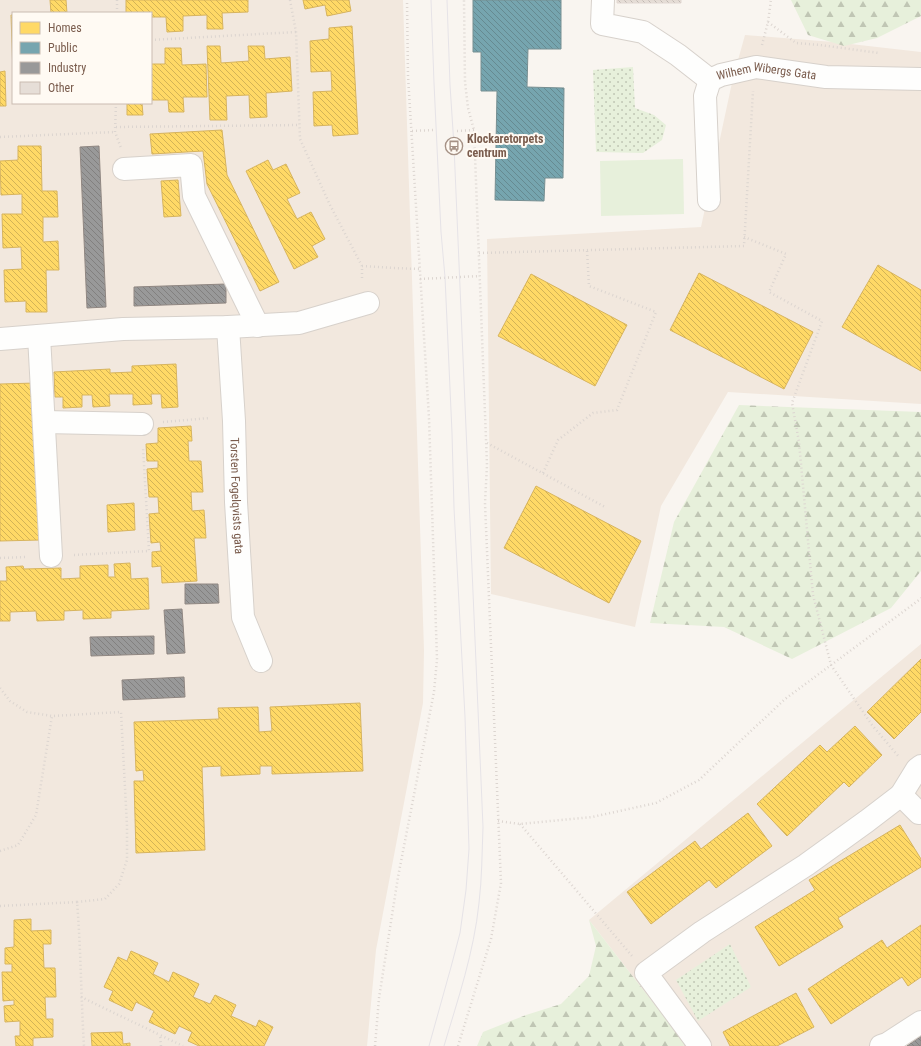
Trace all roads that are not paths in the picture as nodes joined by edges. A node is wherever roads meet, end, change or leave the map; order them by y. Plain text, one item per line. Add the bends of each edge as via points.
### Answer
1 (603, 0) edge
2 (921, 79) edge
3 (710, 80) junction
4 (124, 169) dead end
5 (708, 200) dead end
6 (364, 304) road end
7 (258, 326) junction
8 (228, 327) junction
9 (39, 336) junction
10 (0, 339) edge
11 (44, 422) junction
12 (142, 424) road end
13 (51, 556) road end
14 (261, 661) dead end
15 (917, 770) edge
16 (901, 795) junction
17 (920, 814) edge
18 (921, 1022) edge
19 (700, 1046) edge
20 (881, 1046) edge

1 - 3 street via 602,24 643,32
2 - 3 street, Wilhem Wibergs Gata via 826,77 756,66
3 - 5 street, Wilhem Wibergs Gata via 705,96
4 - 7 street via 191,165 194,196
6 - 7 street via 299,323
7 - 8 street
8 - 9 street via 123,329
8 - 14 street, Torsten Fogelqvists gata via 243,617
9 - 10 street
9 - 11 street
11 - 12 street
11 - 13 street
15 - 16 street
16 - 17 street
16 - 19 street via 806,865 702,932 646,973
18 - 20 street

